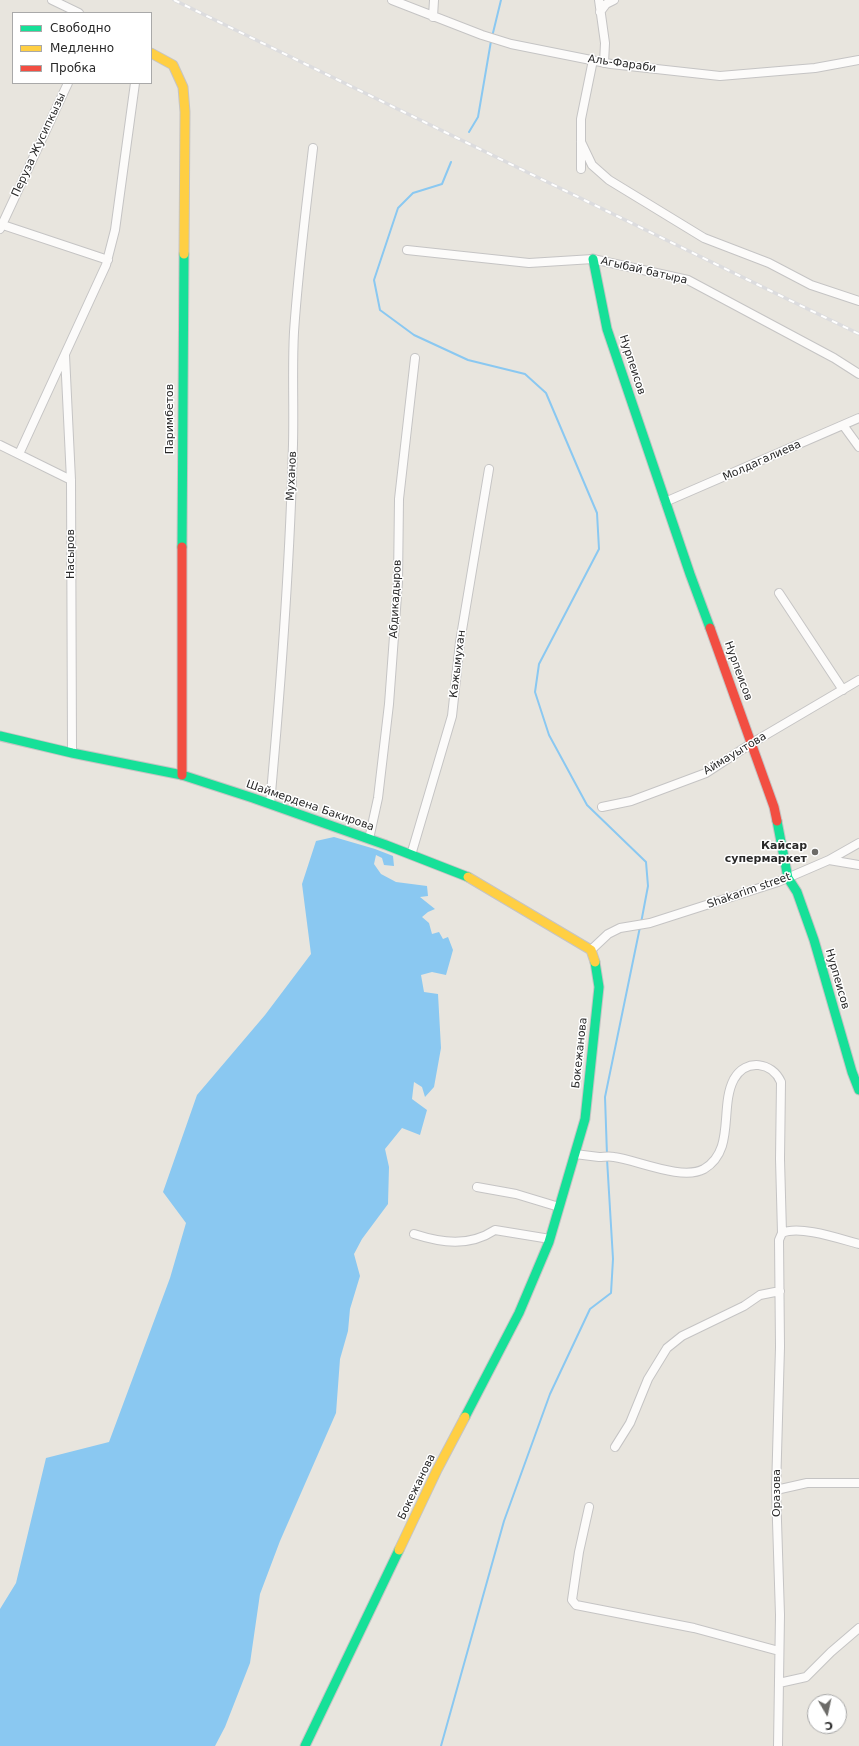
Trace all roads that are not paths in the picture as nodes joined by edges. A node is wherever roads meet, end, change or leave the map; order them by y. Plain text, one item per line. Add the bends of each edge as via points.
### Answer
1 (52, 0) edge
2 (392, 0) edge
3 (434, 0) edge
4 (599, 0) edge
5 (614, 0) edge
6 (77, 12) edge
7 (600, 12) junction
8 (433, 17) junction
9 (152, 54) edge
10 (593, 60) junction
11 (859, 60) edge
12 (604, 63) junction
13 (68, 84) edge
14 (135, 84) edge
15 (581, 142) junction
16 (313, 148) dead end
17 (582, 169) dead end
18 (1, 226) edge
19 (407, 250) dead end
20 (593, 259) junction
21 (108, 260) junction
22 (859, 301) edge
23 (65, 355) junction
24 (415, 358) dead end
25 (859, 374) edge
26 (859, 418) edge
27 (843, 425) junction
28 (0, 445) edge
29 (859, 447) edge
30 (19, 454) junction
31 (489, 469) dead end
32 (71, 480) junction
33 (665, 502) junction
34 (779, 593) dead end
35 (859, 680) edge
36 (843, 690) junction
37 (0, 736) edge
38 (752, 743) junction
39 (72, 753) junction
40 (182, 775) junction
41 (270, 804) junction
42 (602, 807) dead end
43 (370, 839) junction
44 (859, 843) edge
45 (411, 855) junction
46 (829, 860) junction
47 (859, 865) edge
48 (788, 878) junction
49 (591, 950) junction
50 (856, 1072) edge
51 (859, 1090) edge
52 (575, 1154) junction
53 (477, 1187) dead end
54 (559, 1207) junction
55 (414, 1234) dead end
56 (780, 1237) junction
57 (550, 1239) junction
58 (859, 1244) edge
59 (780, 1291) junction
60 (615, 1448) dead end
61 (859, 1483) edge
62 (776, 1490) junction
63 (589, 1507) dead end
64 (859, 1628) edge
65 (779, 1651) junction
66 (779, 1683) junction
67 (306, 1746) edge
68 (778, 1746) edge

1 - 6 street
2 - 8 street, Аль-Фараби
3 - 8 street
4 - 7 street
5 - 7 street via 606,4
7 - 12 street
8 - 10 street, Аль-Фараби via 511,44
9 - 40 street, Паримбетов via 173,65 183,87 185,112
10 - 12 street, Аль-Фараби
10 - 15 street via 581,119
11 - 12 street, Аль-Фараби via 816,68 720,76
13 - 18 street, Перуза Жусипкызы
14 - 21 street via 115,230
15 - 17 street
15 - 22 street via 592,165 609,180 704,238 769,263 811,285
16 - 41 street, Муханов via 294,333 293,445 287,572 280,697
18 - 21 street
19 - 20 street, Агыбай батыра via 529,263
20 - 25 street, Агыбай батыра via 688,280
20 - 33 street, Нурпеисов via 608,329
21 - 23 street
23 - 30 street
23 - 32 street, Насыров
24 - 43 street, Абдикадыров via 399,499 398,582 389,704 378,798
26 - 27 street, Молдагалиева
27 - 29 street
27 - 33 street, Молдагалиева
28 - 30 street
30 - 32 street
31 - 45 street, Кажымухан via 460,642 452,716
32 - 39 street, Насыров
33 - 38 street, Нурпеисов
34 - 36 street
35 - 36 street, Аймауытова
36 - 38 street, Аймауытова
37 - 39 street, Шаймердена Бакирова
38 - 42 street, Аймауытова via 706,773 631,801
38 - 48 street, Нурпеисов via 774,807
39 - 40 street, Шаймердена Бакирова
40 - 41 street, Шаймердена Бакирова
41 - 43 street, Шаймердена Бакирова
43 - 45 street, Шаймердена Бакирова
44 - 46 street, Shakarim street
45 - 49 street, Шаймердена Бакирова via 473,879
46 - 47 street
46 - 48 street, Shakarim street
48 - 49 street, Shakarim street via 650,923 620,928 608,934
48 - 50 street, Нурпеисов via 797,892 814,940
49 - 52 street, Бокежанова via 597,968 599,987 585,1119
50 - 51 street, Нурпеисов
52 - 54 street, Бокежанова
52 - 56 street, Оразова via 614,1157 683,1172 702,1169 713,1162 725,1136 734,1080 740,1071 749,1066 767,1066 777,1073 782,1082
53 - 54 street via 516,1194
54 - 57 street, Бокежанова
55 - 57 street via 434,1241 468,1242 495,1230
56 - 58 street via 788,1230 811,1232
56 - 59 street, Оразова
57 - 67 street, Бокежанова via 519,1313 438,1470
59 - 60 street via 760,1295 744,1306 682,1336 667,1348 648,1379 630,1423
59 - 62 street, Оразова
61 - 62 street via 807,1483
62 - 65 street, Оразова
63 - 65 street via 572,1600 576,1606 694,1628
64 - 66 street via 806,1677
65 - 66 street, Оразова
66 - 68 street, Оразова

